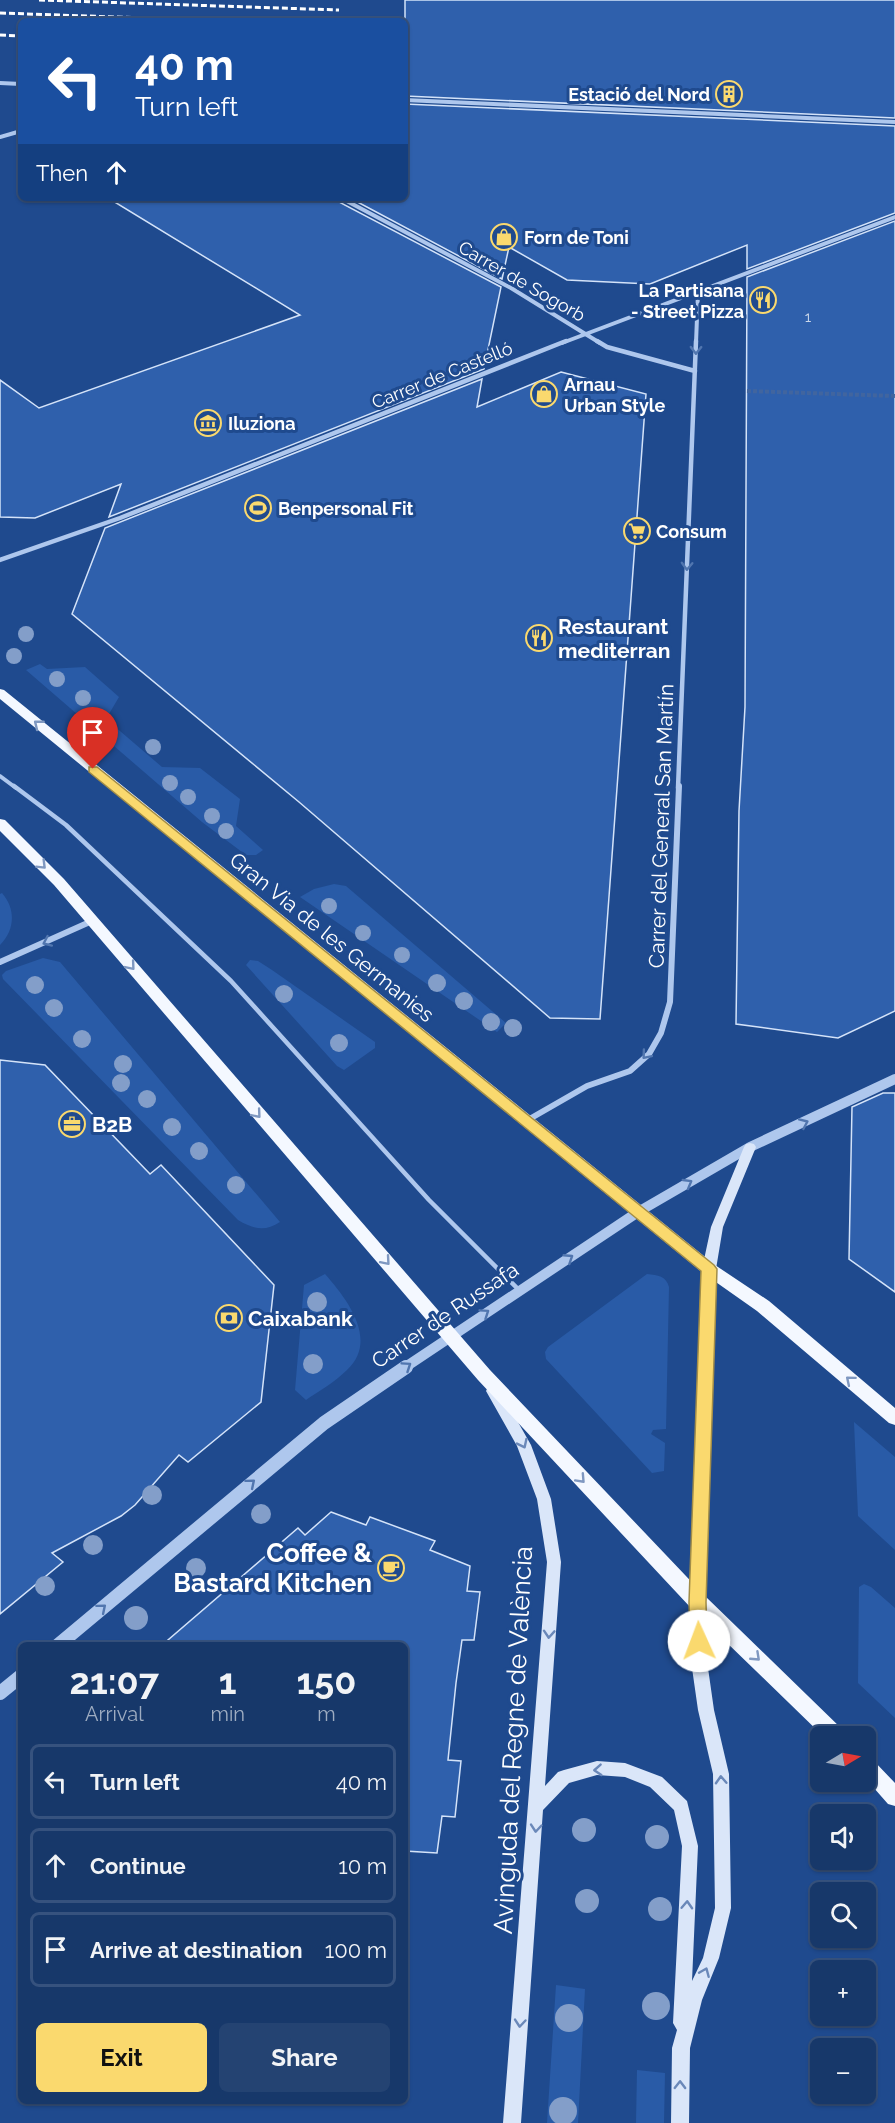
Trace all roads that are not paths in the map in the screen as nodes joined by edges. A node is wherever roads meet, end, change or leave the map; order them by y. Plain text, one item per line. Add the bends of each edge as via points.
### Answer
1 (0, 83) edge
2 (18, 84) edge
3 (408, 100) edge
4 (895, 122) edge
5 (18, 132) edge
6 (0, 137) edge
7 (347, 201) edge
8 (895, 216) edge
9 (698, 292) junction
10 (586, 333) junction
11 (695, 371) junction
12 (0, 560) edge
13 (0, 693) edge
14 (0, 776) edge
15 (0, 823) edge
16 (93, 921) junction
17 (0, 962) edge
18 (895, 1079) edge
19 (525, 1121) junction
20 (750, 1147) junction
21 (638, 1212) junction
22 (709, 1269) junction
23 (519, 1290) junction
24 (450, 1336) junction
25 (484, 1375) junction
26 (895, 1418) edge
27 (698, 1602) junction
28 (62, 1642) edge
29 (18, 1678) edge
30 (0, 1693) edge
31 (826, 1726) edge
32 (876, 1777) edge
33 (895, 1797) edge
34 (538, 1805) junction
35 (681, 2048) junction
36 (512, 2123) edge
37 (680, 2123) edge

1 - 2 street
3 - 4 street
5 - 6 street
7 - 10 street, Carrer de Sogorb via 511,288
8 - 9 street, Carrer de Castelló
9 - 10 street, Carrer de Castelló
9 -> 11 street, Carrer del General San Martín
10 - 11 street, Carrer de Sogorb via 607,346
10 - 12 street, Carrer de Castelló via 120,518
11 -> 19 street, Carrer del General San Martín via 670,1002 661,1033 649,1054 630,1071 587,1086
19 -> 13 main road, Gran Via de les Germanies
14 - 23 lane via 66,825 231,981 429,1200
15 -> 16 main road
16 -> 17 street
16 -> 24 main road
20 -> 18 street, Carrer de Russafa
19 - 21 main road, Gran Via de les Germanies
21 -> 20 street, Carrer de Russafa
20 - 22 main road via 717,1227
21 - 22 main road, Gran Via de les Germanies
23 -> 21 street, Carrer de Russafa
26 -> 22 main road, Gran Via de les Germanies via 763,1306
22 - 27 main road
24 -> 23 street, Carrer de Russafa
24 - 25 main road
28 -> 24 street, Carrer de Russafa via 318,1428
25 -> 27 main road
25 -> 34 main road, Avinguda del Regne de València via 524,1445 536,1477 544,1499 554,1562
27 -> 31 main road
35 -> 27 main road via 723,1908 722,1774 699,1661
29 - 30 street
32 - 33 main road
35 -> 34 main road via 690,1846 681,1806 656,1782 625,1770 597,1768 564,1777
34 -> 36 main road, Avinguda del Regne de València
37 -> 35 main road

